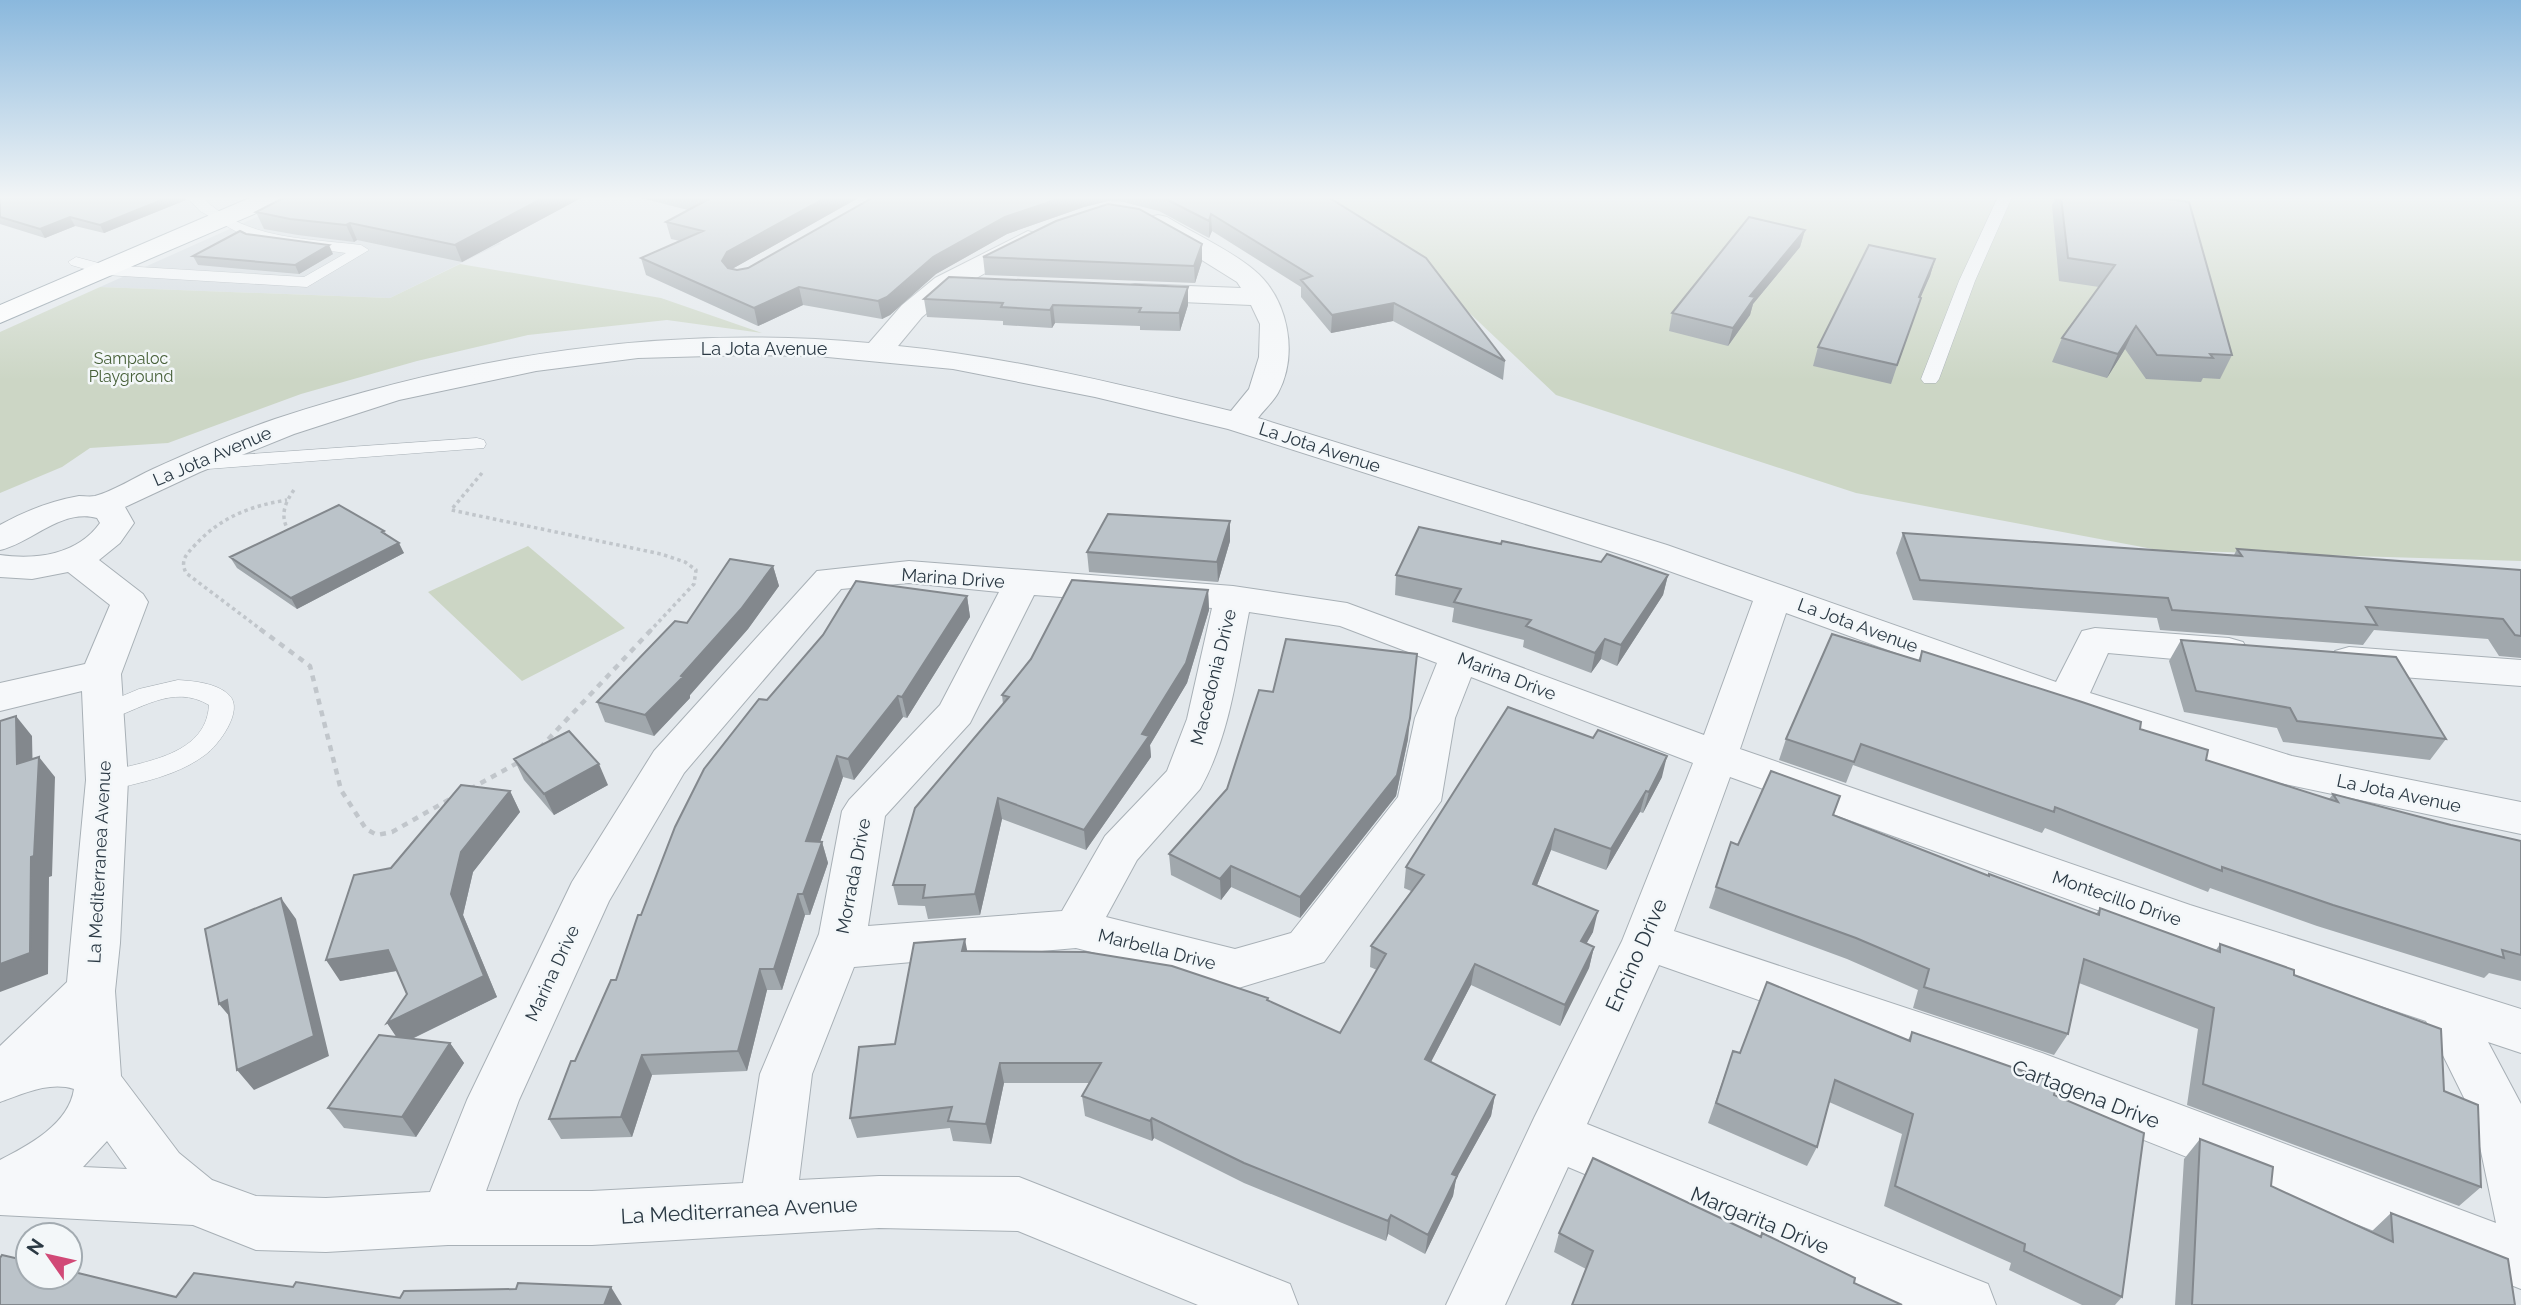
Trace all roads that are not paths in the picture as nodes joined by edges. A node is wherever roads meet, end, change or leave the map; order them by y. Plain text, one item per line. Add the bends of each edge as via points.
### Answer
1 (86, 258) edge
2 (125, 258) edge
3 (348, 258) edge
4 (995, 258) edge
5 (1216, 258) edge
6 (1977, 258) edge
7 (76, 262) junction
8 (204, 265) edge
9 (105, 270) junction
10 (186, 275) junction
11 (944, 284) junction
12 (1000, 286) edge
13 (1110, 291) edge
14 (0, 293) edge
15 (1261, 297) junction
16 (0, 315) edge
17 (878, 351) junction
18 (1930, 379) dead end
19 (1238, 422) junction
20 (477, 444) road end
21 (188, 465) junction
22 (98, 507) junction
23 (9, 529) edge
24 (73, 558) junction
25 (0, 566) edge
26 (1021, 583) junction
27 (1774, 595) junction
28 (1233, 598) junction
29 (2260, 653) edge
30 (1459, 657) junction
31 (2315, 657) edge
32 (2521, 673) edge
33 (103, 694) junction
34 (0, 697) edge
35 (2067, 700) junction
36 (1717, 756) junction
37 (107, 780) junction
38 (2521, 818) edge
39 (1076, 929) junction
40 (1646, 941) junction
41 (837, 949) junction
42 (90, 991) junction
43 (2444, 1007) junction
44 (2521, 1031) edge
45 (0, 1079) edge
46 (97, 1081) junction
47 (1553, 1135) junction
48 (0, 1188) edge
49 (193, 1199) junction
50 (767, 1208) junction
51 (2521, 1216) edge
52 (448, 1218) junction
53 (2521, 1261) edge
54 (1269, 1305) edge
55 (1475, 1305) edge
56 (1967, 1305) edge

1 - 7 highway
2 - 9 highway
3 - 10 lane via 307,282 249,275
4 - 11 street
5 - 15 street via 1246,276
6 - 18 lane
7 - 9 lane
7 - 14 highway
8 - 10 lane
9 - 10 lane
9 - 16 highway
11 - 12 street
11 - 17 street via 912,311
13 - 15 street
15 - 19 street via 1273,324 1274,357 1264,391
17 - 19 street, La Jota Avenue via 1019,372
17 - 21 street, La Jota Avenue via 817,346 638,349 536,362 392,392 283,427
19 - 27 street, La Jota Avenue
20 - 21 lane
21 - 22 street, La Jota Avenue
22 - 23 street via 64,509
22 - 24 street via 110,510 117,523 104,541
24 - 25 street via 32,569
24 - 33 street, La Mediterranea Avenue via 131,602
26 - 28 street, Marina Drive
26 - 41 street, Morrada Drive via 956,713 864,811
26 - 52 street, Marina Drive via 909,572 830,579 668,762 588,895 493,1100
27 - 35 street, La Jota Avenue
27 - 36 street, Encino Drive
28 - 30 street, Marina Drive via 1347,615
28 - 39 street, Macedonia Drive via 1207,719 1185,778 1121,848
29 - 35 street via 2095,640
30 - 36 street, Marina Drive
30 - 39 street, Marbella Drive via 1435,718 1419,802 1307,948 1236,969
31 - 32 street
33 - 34 street
33 - 37 street, La Mediterranea Avenue
33 - 37 lane via 132,699 187,688 208,691 221,701 223,715 214,732 167,766
35 - 38 street, La Jota Avenue via 2290,771
36 - 40 street, Encino Drive
36 - 43 street, Montecillo Drive via 2181,921
37 - 42 street, La Mediterranea Avenue
39 - 41 street, Marbella Drive
40 - 47 street, Encino Drive
40 - 53 street, Cartagena Drive via 2042,1076
41 - 50 street, Morrada Drive via 786,1074
42 - 45 street
42 - 46 street, La Mediterranea Avenue
43 - 44 street, Montecillo Drive
43 - 51 street via 2500,1116
45 - 46 street via 56,1062 79,1065
46 - 48 street via 95,1110 81,1134 57,1156
46 - 49 street, La Mediterranea Avenue via 160,1171
47 - 55 street, Encino Drive
47 - 56 street, Margarita Drive
48 - 49 street, La Mediterranea Avenue
49 - 52 street, La Mediterranea Avenue via 256,1223 326,1226
50 - 52 street, La Mediterranea Avenue via 592,1218
50 - 54 street, La Mediterranea Avenue via 879,1202 1019,1204

